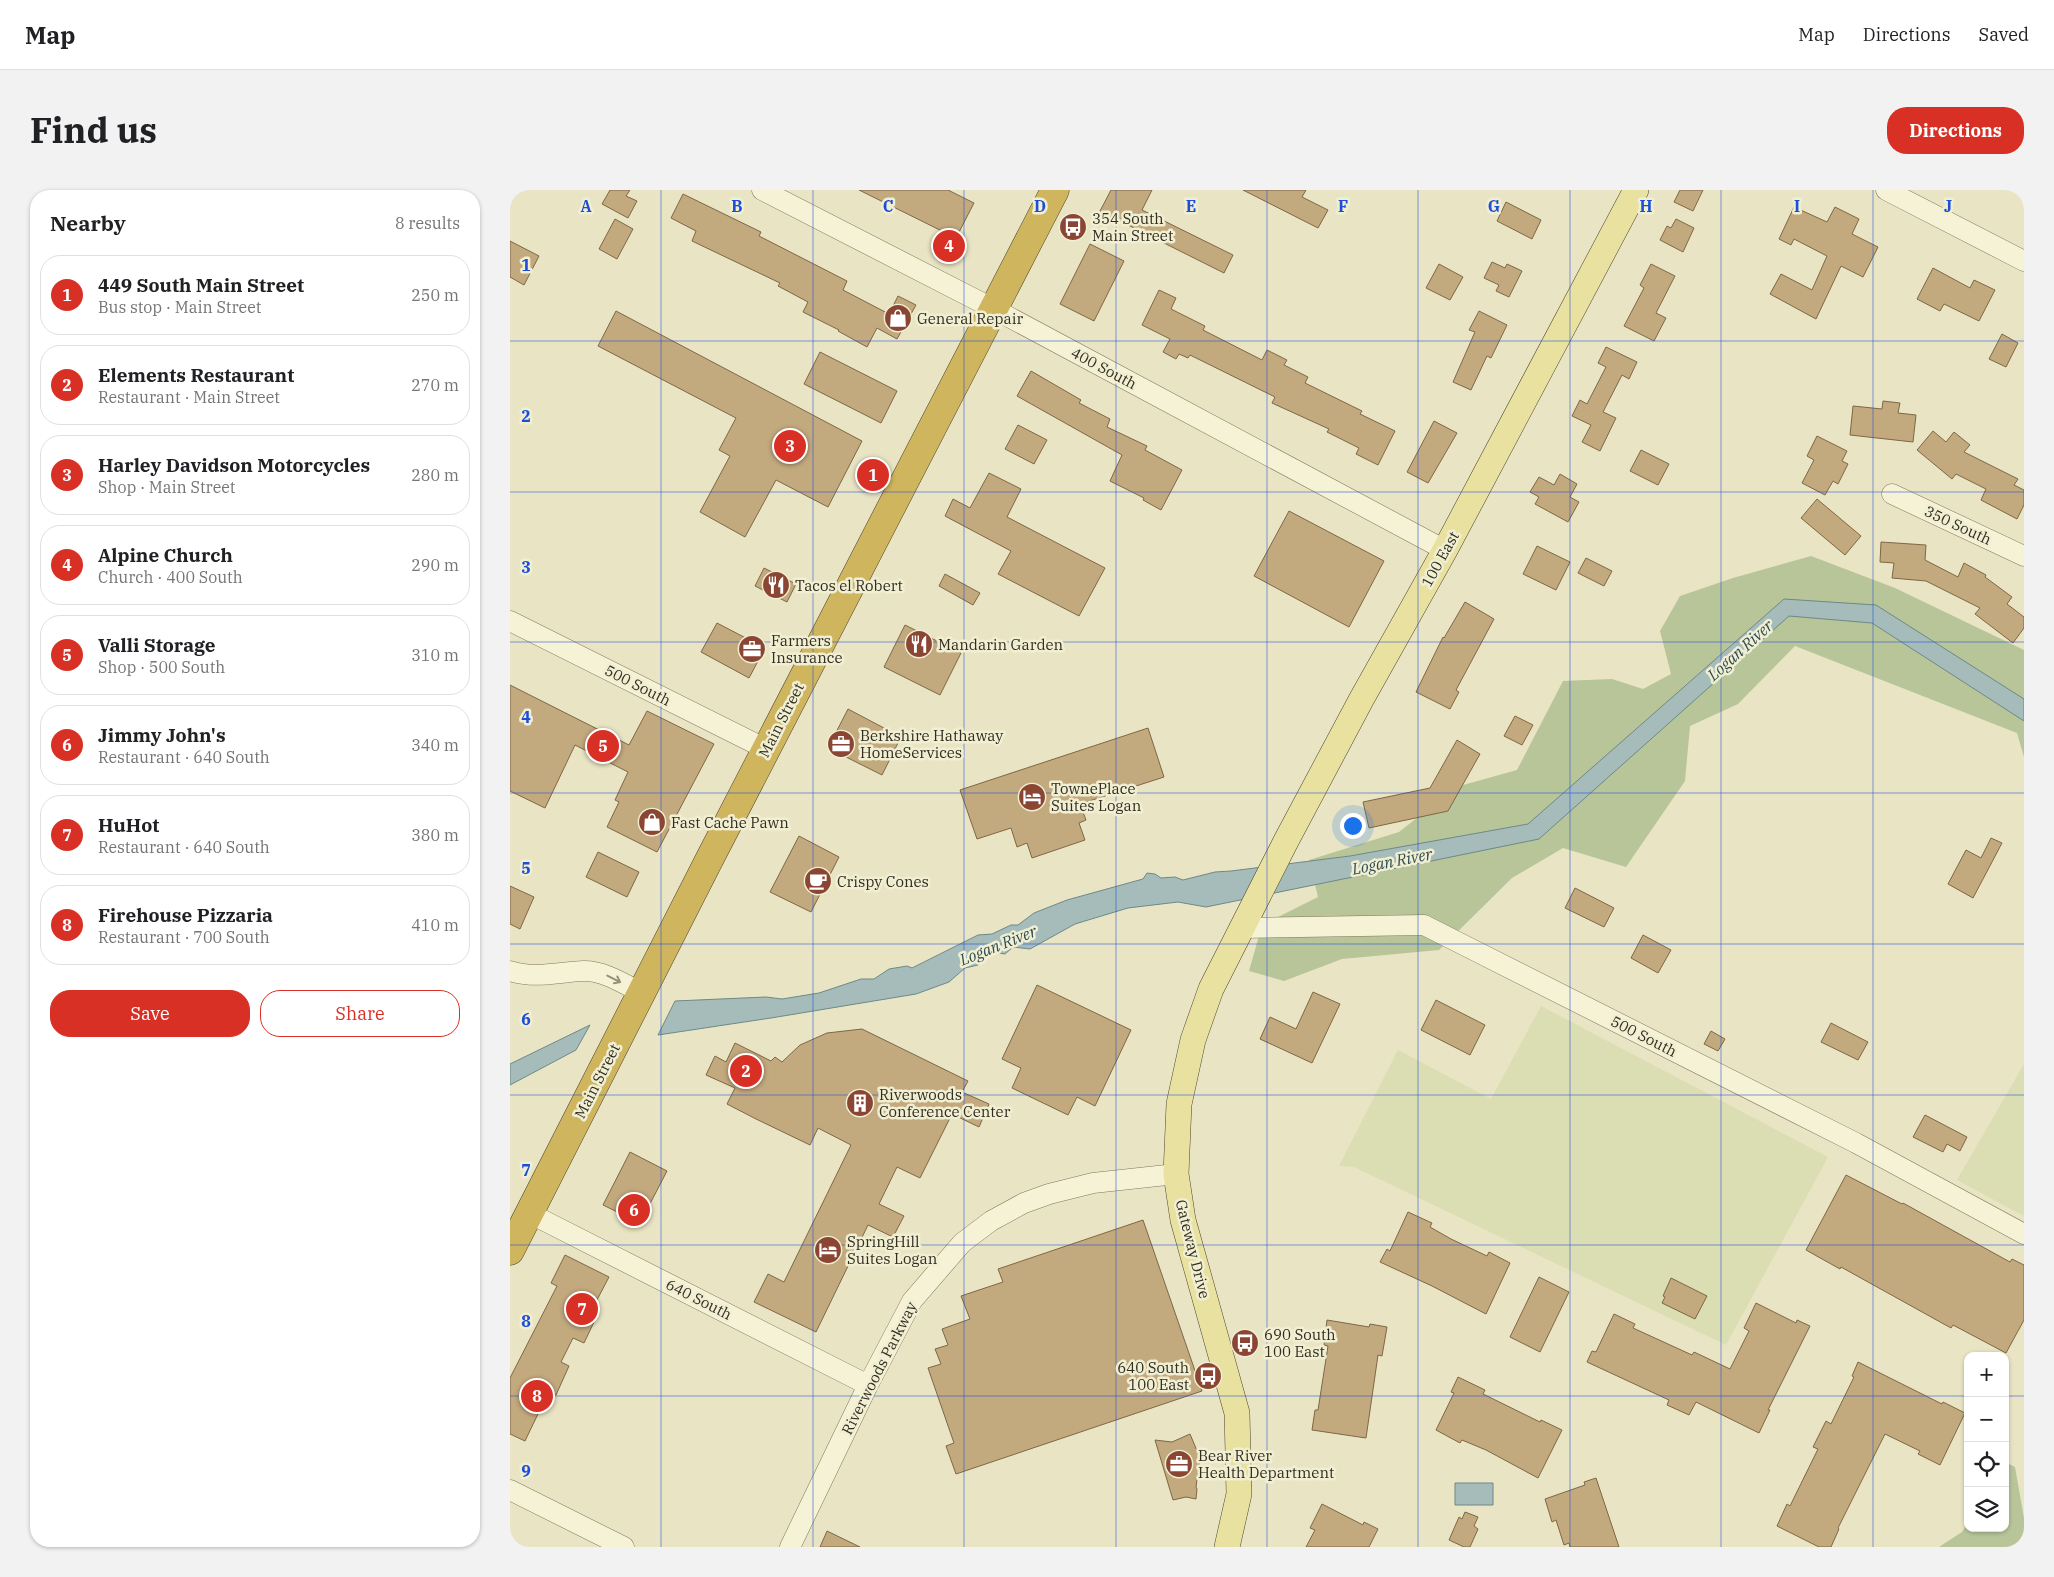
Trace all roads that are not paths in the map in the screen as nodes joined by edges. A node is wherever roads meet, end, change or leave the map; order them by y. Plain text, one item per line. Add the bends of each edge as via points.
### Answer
1 (762, 190) edge
2 (1055, 190) edge
3 (1636, 190) edge
4 (1886, 190) edge
5 (2024, 261) edge
6 (994, 309) junction
7 (1892, 494) dead end
8 (1445, 550) junction
9 (2024, 556) edge
10 (510, 621) edge
11 (766, 749) junction
12 (1242, 928) junction
13 (510, 971) edge
14 (642, 993) junction
15 (1176, 1174) junction
16 (529, 1213) junction
17 (2024, 1234) edge
18 (510, 1251) edge
19 (868, 1385) junction
20 (510, 1490) edge
21 (624, 1547) edge
22 (790, 1547) edge
23 (1227, 1547) edge

1 - 6 street, 400 South
2 - 6 highway, Main Street
3 - 8 main road, 100 East
4 - 5 street
6 - 8 street, 400 South
6 - 11 highway, Main Street
7 - 9 street, 350 South
8 - 12 main road, 100 East via 1361,700
10 - 11 street, 500 South
11 - 14 highway, Main Street
12 - 15 main road, Gateway Drive via 1211,989 1194,1040 1179,1104
12 - 17 street, 500 South via 1424,925 1856,1143
13 -> 14 street via 524,975 585,971 606,975
14 - 16 highway, Main Street
15 - 19 street, Riverwoods Parkway via 1093,1183 1024,1203 991,1221 962,1243 912,1301
15 - 23 main road, Gateway Drive via 1183,1220 1237,1413 1238,1494
16 - 18 highway, Main Street
16 - 19 street, 640 South
19 - 22 street, Riverwoods Parkway
20 - 21 street

